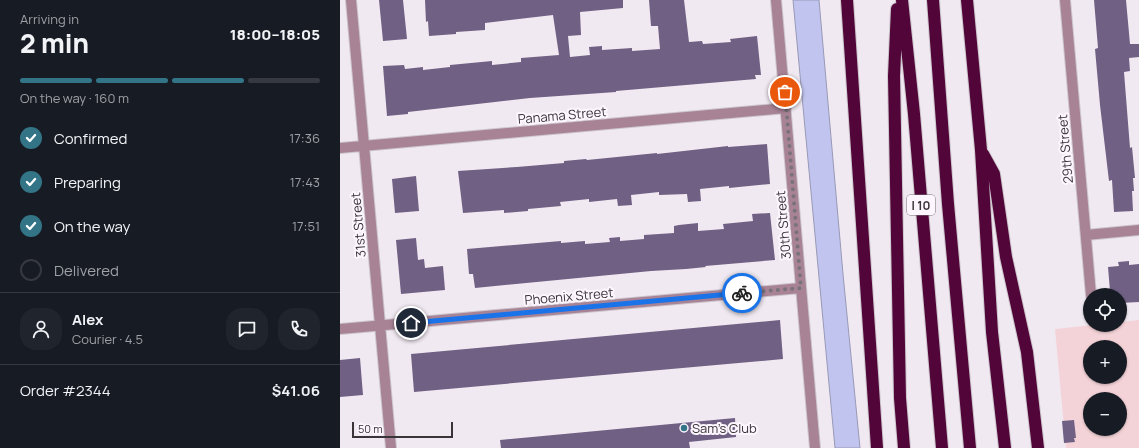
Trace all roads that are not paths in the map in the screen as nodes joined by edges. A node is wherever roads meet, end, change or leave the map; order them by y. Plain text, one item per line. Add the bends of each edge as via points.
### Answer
1 (351, 0) edge
2 (776, 0) edge
3 (898, 0) edge
4 (902, 0) edge
5 (933, 0) edge
6 (967, 0) edge
7 (1065, 0) edge
8 (847, 1) edge
9 (786, 108) junction
10 (364, 145) junction
11 (340, 148) edge
12 (981, 150) junction
13 (1139, 230) edge
14 (1086, 235) junction
15 (801, 288) junction
16 (1090, 288) edge
17 (380, 325) junction
18 (340, 329) edge
19 (391, 448) edge
20 (815, 448) edge
21 (877, 448) edge
22 (904, 448) edge
23 (942, 448) edge
24 (970, 448) edge
25 (1005, 448) edge
26 (1038, 448) edge

1 - 10 street, 31st Street
2 - 9 street, 30th Street
3 - 22 highway via 894,76 900,398
4 - 23 highway, I 10
5 - 24 highway
6 - 12 highway
7 - 14 street, 29th Street
8 - 21 highway
9 - 10 street, Panama Street
9 - 15 street, 30th Street
10 - 11 street, Panama Street
10 - 17 street, 31st Street
12 - 25 highway via 992,332
12 - 26 highway via 994,174 1006,257 1028,352
13 - 14 street
14 - 16 street, 29th Street
15 - 17 street, Phoenix Street
15 - 20 street, 30th Street
17 - 18 street, Phoenix Street
17 - 19 street, 31st Street

